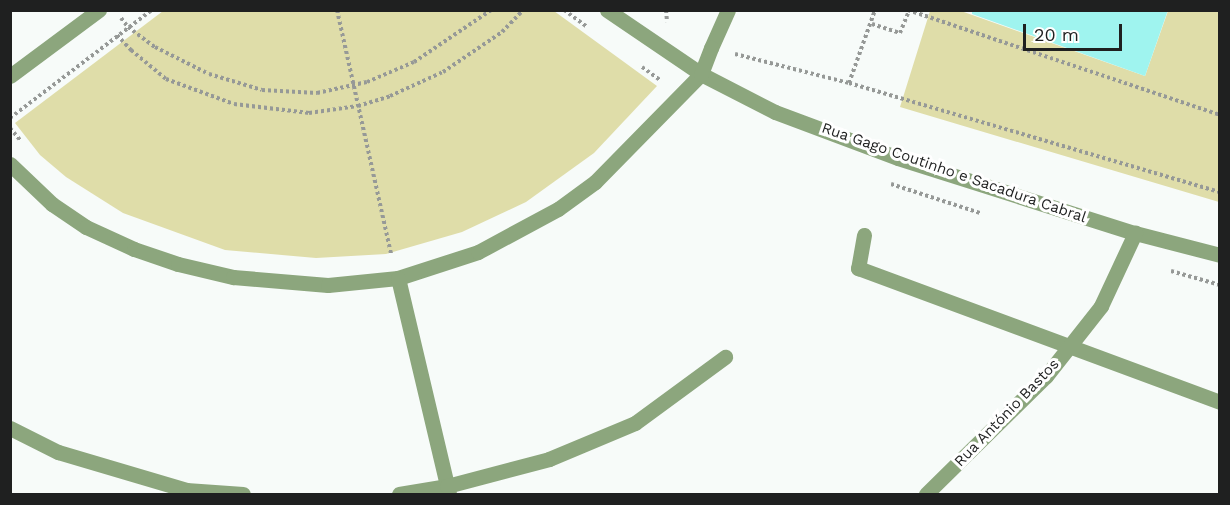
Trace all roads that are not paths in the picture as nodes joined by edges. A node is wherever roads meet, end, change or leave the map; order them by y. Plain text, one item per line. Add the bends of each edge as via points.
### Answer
1 (99, 10) edge
2 (607, 10) edge
3 (728, 10) edge
4 (701, 74) junction
5 (10, 76) edge
6 (10, 164) edge
7 (1135, 233) junction
8 (864, 235) dead end
9 (1220, 255) edge
10 (398, 278) junction
11 (1069, 347) junction
12 (725, 357) dead end
13 (1220, 402) edge
14 (10, 428) edge
15 (448, 490) edge
16 (243, 495) edge
17 (399, 495) edge
18 (926, 495) edge

1 - 5 street
2 - 4 street, Rua Gago Coutinho e Sacadura Cabral
3 - 4 street
4 - 7 street, Rua Gago Coutinho e Sacadura Cabral via 775,112 898,158
4 - 10 street via 603,174 558,209 478,252
6 - 10 street via 52,204 86,226 178,264 233,277 328,285
7 - 9 street, Rua Gago Coutinho e Sacadura Cabral
7 - 11 street, Rua António Bastos via 1101,306
8 - 11 street via 858,268
10 - 15 street
11 - 13 street
11 - 18 street, Rua António Bastos via 1046,376
12 - 15 street via 635,423 549,459
14 - 16 street via 58,452 186,490
15 - 17 street

